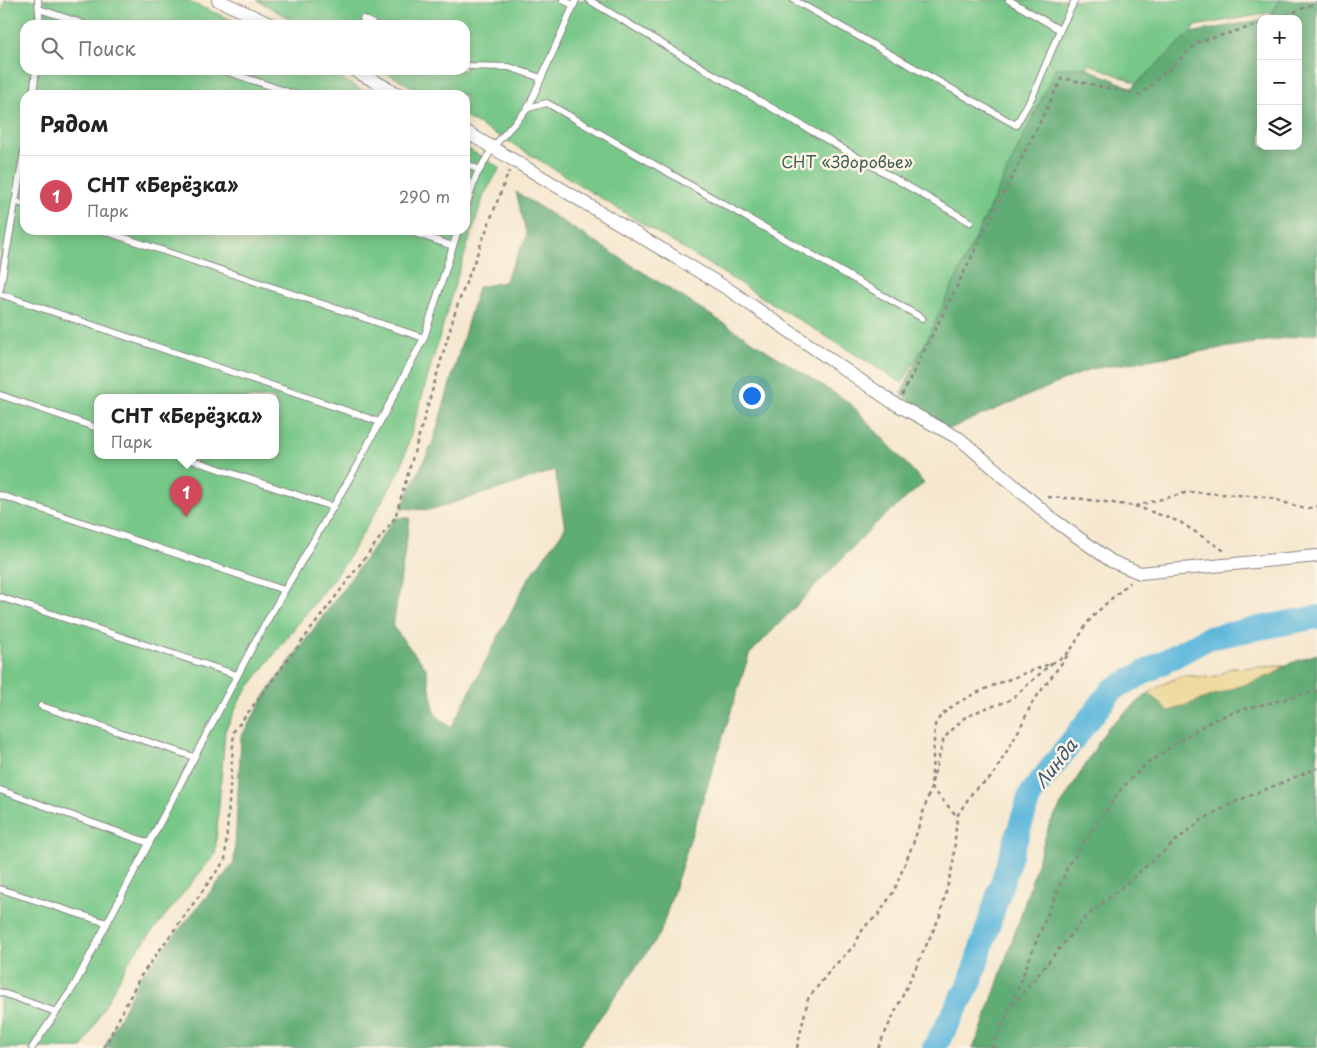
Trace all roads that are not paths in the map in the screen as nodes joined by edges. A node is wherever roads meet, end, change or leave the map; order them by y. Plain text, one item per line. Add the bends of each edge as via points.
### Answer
1 (38, 0) edge
2 (218, 0) edge
3 (563, 0) edge
4 (589, 0) edge
5 (794, 0) edge
6 (1009, 0) edge
7 (1075, 0) edge
8 (574, 3) edge
9 (39, 9) junction
10 (40, 20) edge
11 (71, 20) edge
12 (261, 20) edge
13 (1060, 30) junction
14 (470, 66) edge
15 (35, 75) edge
16 (237, 75) edge
17 (363, 75) edge
18 (541, 78) junction
19 (34, 90) edge
20 (282, 90) edge
21 (391, 90) edge
22 (528, 108) junction
23 (470, 134) edge
24 (493, 147) junction
25 (470, 166) edge
26 (479, 170) junction
27 (20, 174) edge
28 (470, 195) edge
29 (15, 202) junction
30 (20, 204) edge
31 (970, 222) dead end
32 (116, 235) edge
33 (421, 235) edge
34 (456, 235) edge
35 (453, 246) junction
36 (0, 289) edge
37 (0, 294) edge
38 (922, 318) dead end
39 (424, 338) junction
40 (0, 395) edge
41 (380, 422) junction
42 (94, 427) edge
43 (189, 459) edge
44 (0, 495) edge
45 (333, 507) junction
46 (1317, 556) edge
47 (284, 590) junction
48 (0, 597) edge
49 (237, 675) junction
50 (41, 706) dead end
51 (194, 757) junction
52 (0, 790) edge
53 (149, 844) junction
54 (0, 889) edge
55 (107, 923) junction
56 (0, 992) edge
57 (56, 1012) junction
58 (32, 1048) edge

1 - 9 lane
2 - 12 street
3 - 8 lane
4 - 31 lane
5 - 13 lane via 1016,125 1034,93
6 - 13 lane
7 - 13 lane
8 - 18 lane
9 - 10 lane
9 - 11 lane
14 - 18 lane via 509,67
15 - 19 lane
16 - 20 lane
17 - 21 street
18 - 22 lane
22 - 24 lane
22 - 38 lane via 548,103
23 - 24 street
24 - 26 lane
24 - 46 street via 728,289 898,405 960,439 1054,520 1111,561 1140,572
25 - 26 lane
26 - 28 lane
27 - 29 lane
29 - 30 lane
29 - 36 lane
32 - 39 lane
33 - 35 lane
34 - 35 lane
35 - 39 lane
37 - 41 lane
39 - 41 lane
40 - 42 lane
41 - 45 lane
43 - 45 lane
44 - 47 lane
45 - 47 lane
47 - 49 lane
48 - 49 lane
49 - 51 lane
50 - 51 lane
51 - 53 lane
52 - 53 lane
53 - 55 lane
54 - 55 lane
55 - 57 lane via 74,986
56 - 57 lane
57 - 58 lane

